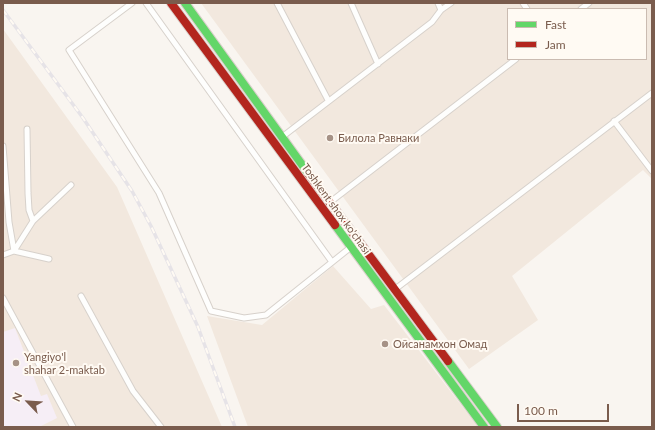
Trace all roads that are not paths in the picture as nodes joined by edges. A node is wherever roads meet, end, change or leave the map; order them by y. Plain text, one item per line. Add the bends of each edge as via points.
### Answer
1 (132, 3) edge
2 (146, 3) edge
3 (171, 3) edge
4 (185, 3) edge
5 (277, 3) edge
6 (351, 3) edge
7 (438, 3) edge
8 (451, 3) edge
9 (441, 10) junction
10 (515, 60) edge
11 (378, 64) junction
12 (652, 93) edge
13 (328, 100) junction
14 (614, 121) junction
15 (27, 128) dead end
16 (282, 137) junction
17 (3, 146) edge
18 (301, 165) junction
19 (294, 170) junction
20 (652, 171) edge
21 (71, 186) dead end
22 (329, 203) junction
23 (33, 221) junction
24 (351, 247) junction
25 (14, 251) junction
26 (3, 255) edge
27 (49, 259) dead end
28 (332, 262) junction
29 (394, 290) junction
30 (81, 296) dead end
31 (3, 298) edge
32 (73, 427) edge
33 (161, 427) edge
34 (484, 427) edge
35 (497, 427) edge

1 - 28 street via 69,50 159,193 211,311 244,318 266,315
2 - 28 street
3 - 19 main road, Toshkent shox ko'chasi
4 - 16 main road, Toshkent shox ko'chasi
5 - 13 street
6 - 11 street
7 - 9 street
8 - 9 street
9 - 11 street via 432,22
10 - 22 street
11 - 13 street
12 - 14 street
13 - 16 street
14 - 20 street
14 - 29 street
15 - 23 street via 29,210
16 - 18 main road, Toshkent shox ko'chasi
17 - 25 street via 8,222
18 - 19 main road
18 - 22 main road, Toshkent shox ko'chasi
19 - 24 main road, Toshkent shox ko'chasi
21 - 23 street
22 - 29 main road, Toshkent shox ko'chasi
23 - 25 street
24 - 28 street
24 - 34 main road, Toshkent shox ko'chasi
25 - 26 street
25 - 27 street
29 - 35 main road, Toshkent shox ko'chasi
30 - 33 street via 133,391
31 - 32 street

